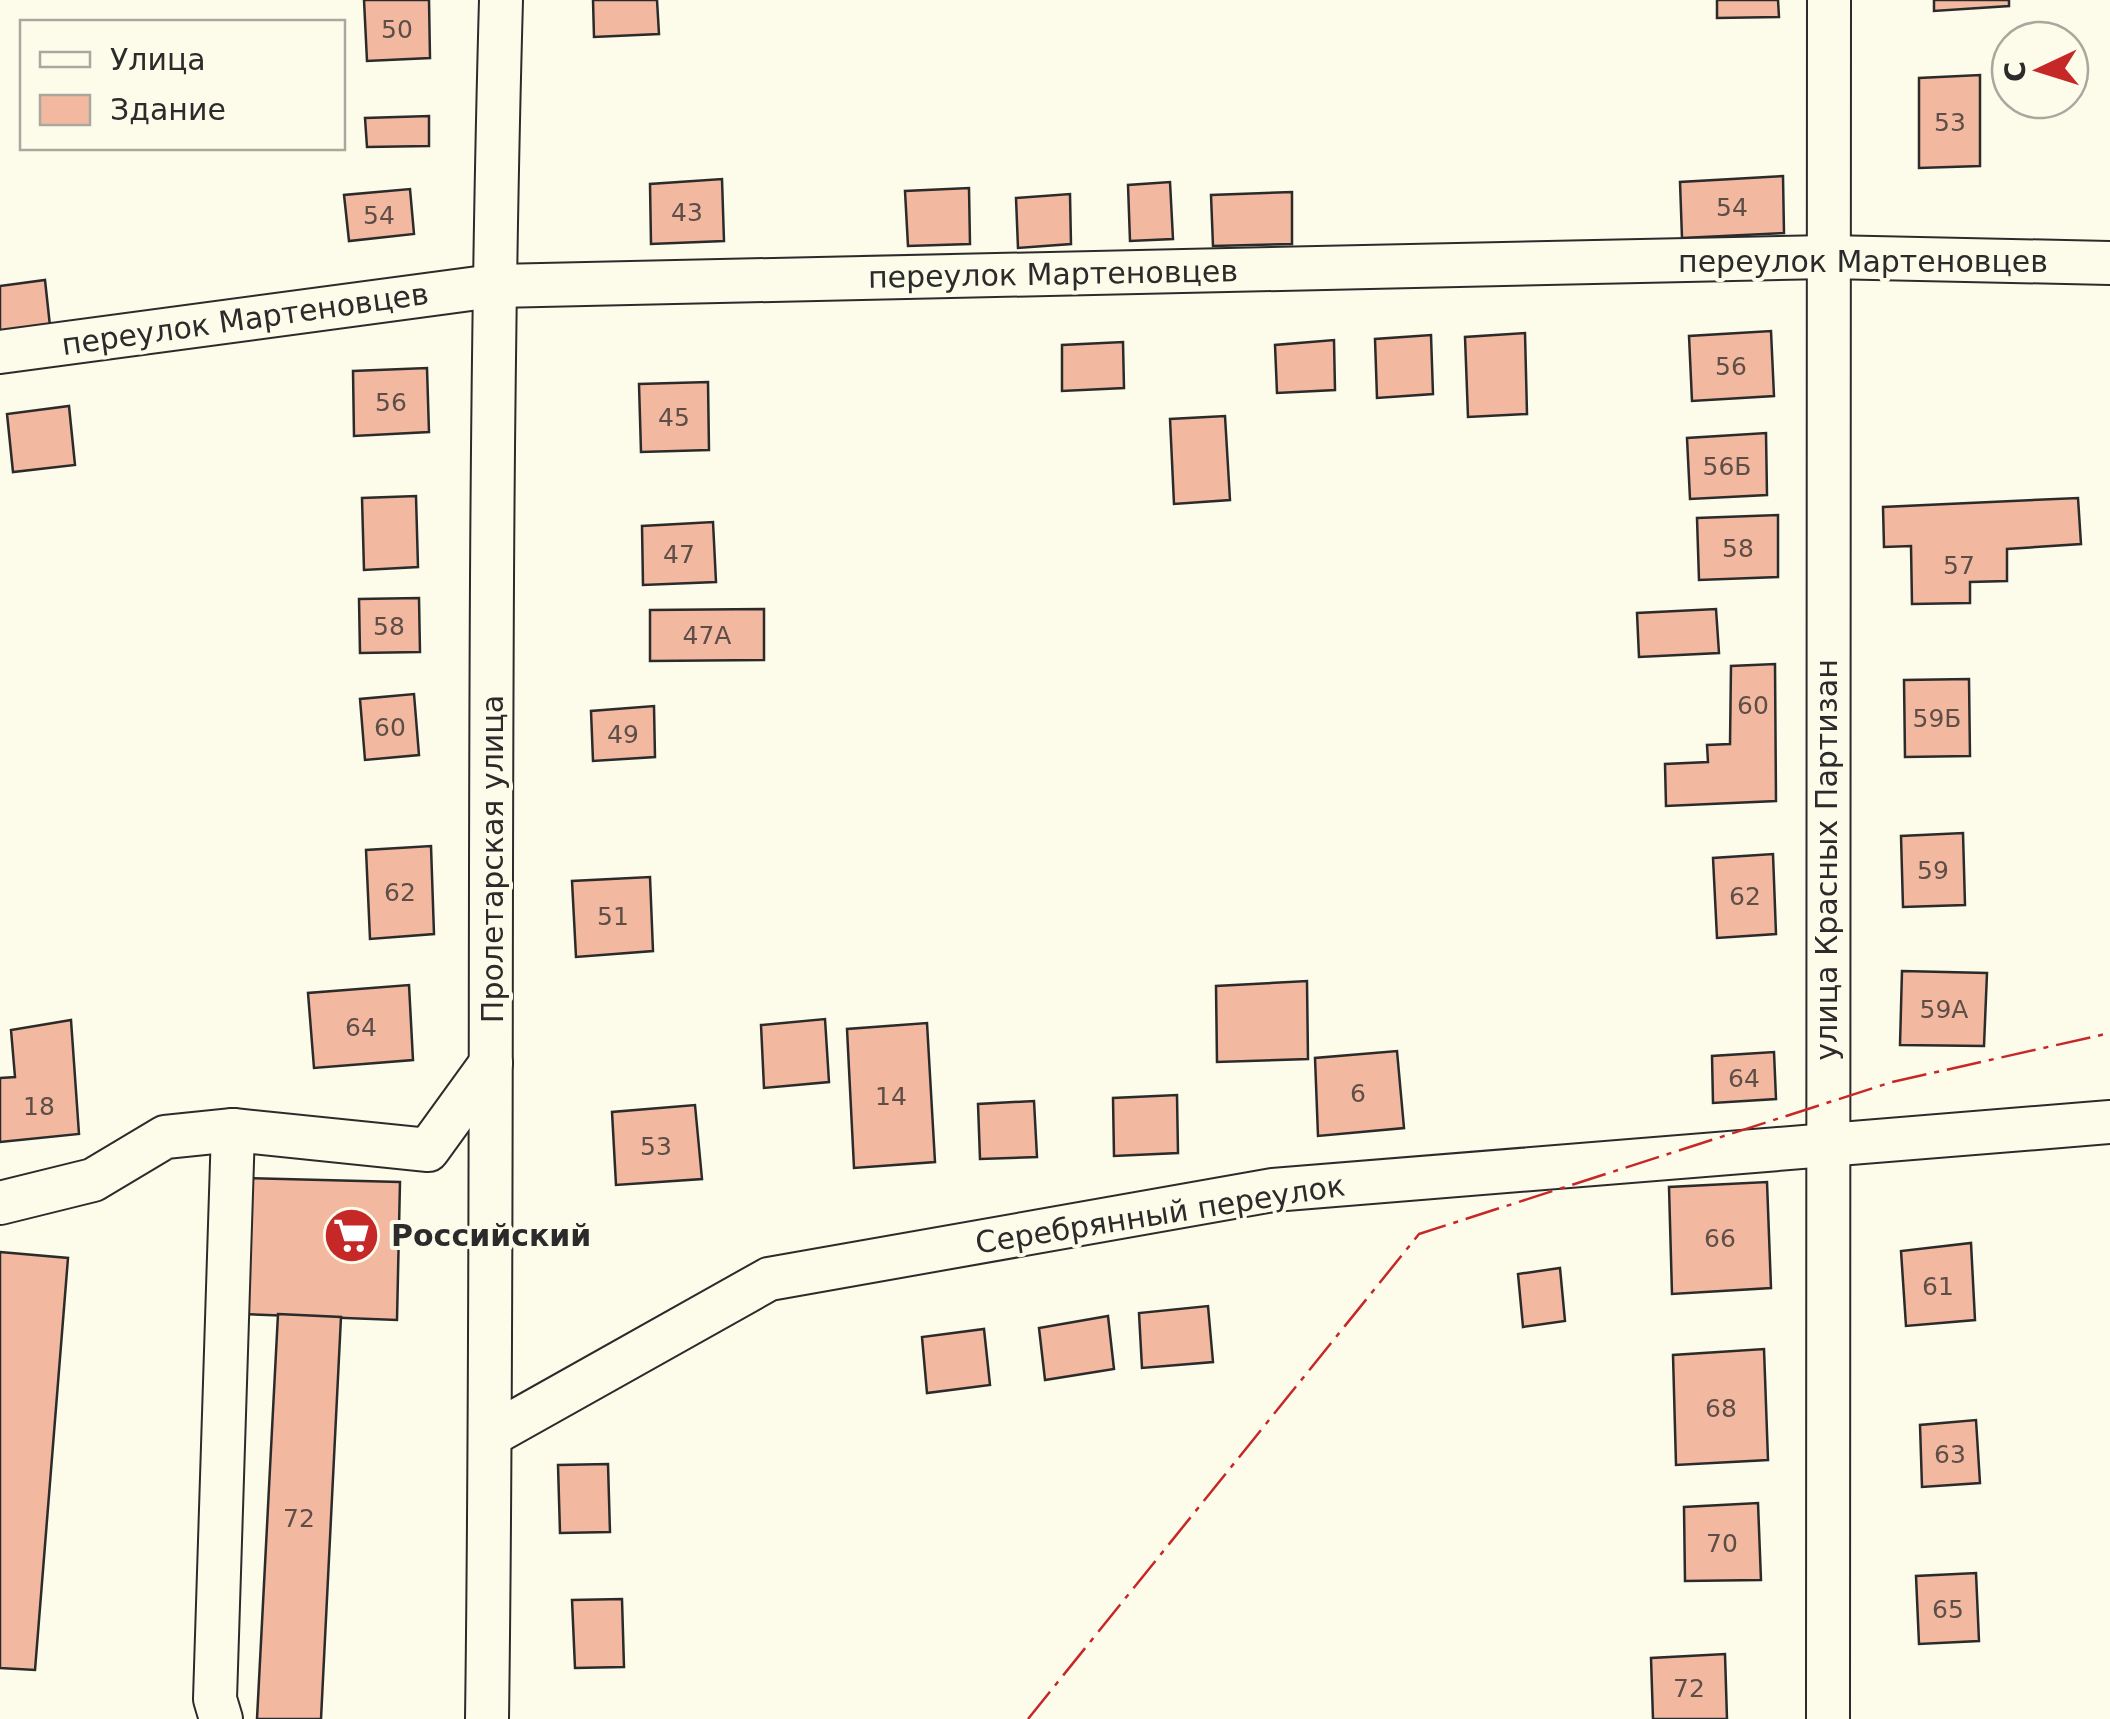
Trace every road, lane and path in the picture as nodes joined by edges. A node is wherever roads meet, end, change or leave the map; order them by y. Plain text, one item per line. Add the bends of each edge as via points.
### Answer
1 (502, 0) edge
2 (1829, 0) edge
3 (1828, 257) junction
4 (2110, 263) edge
5 (493, 286) junction
6 (0, 352) edge
7 (491, 1062) junction
8 (2110, 1122) edge
9 (232, 1130) junction
10 (1826, 1145) junction
11 (0, 1203) edge
12 (490, 1435) junction
13 (221, 1719) edge
14 (486, 1719) edge
15 (1828, 1719) edge

1 - 5 street, Пролетарская улица
2 - 3 street, улица Красных Партизан
3 - 4 street, переулок Мартеновцев
3 - 5 street, переулок Мартеновцев
3 - 10 street, улица Красных Партизан
5 - 6 street, переулок Мартеновцев
5 - 7 street, Пролетарская улица
7 - 9 street via 428,1150
7 - 12 street, Пролетарская улица
8 - 10 street, Серебрянный переулок
9 - 11 street via 165,1137 94,1180
9 - 13 street via 216,1700
10 - 12 street, Серебрянный переулок via 1273,1190 769,1279
10 - 15 street, улица Красных Партизан
12 - 14 street, Пролетарская улица

